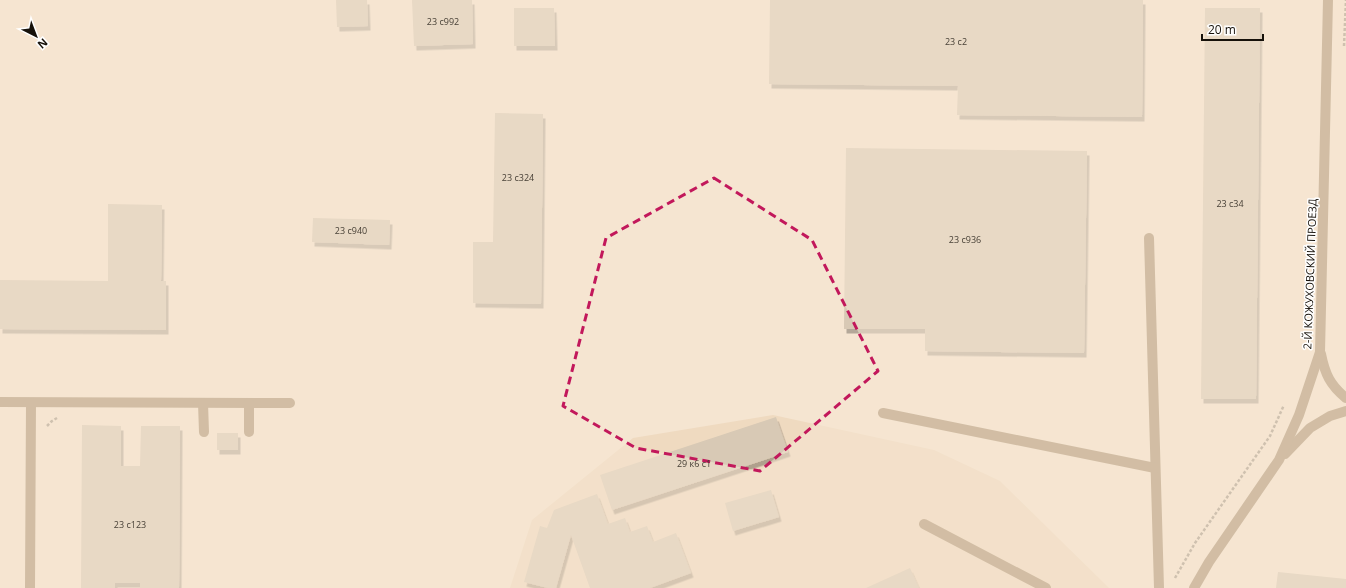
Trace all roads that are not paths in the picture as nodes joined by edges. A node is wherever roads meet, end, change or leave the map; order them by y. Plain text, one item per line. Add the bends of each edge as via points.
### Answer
1 (1328, 0) edge
2 (1149, 238) dead end
3 (1320, 352) junction
4 (1346, 398) edge
5 (0, 402) edge
6 (31, 403) junction
7 (203, 403) junction
8 (249, 403) junction
9 (290, 403) dead end
10 (1346, 411) edge
11 (883, 413) dead end
12 (204, 432) dead end
13 (249, 432) dead end
14 (1279, 460) junction
15 (1155, 468) junction
16 (924, 524) dead end
17 (30, 588) edge
18 (1046, 588) edge
19 (1159, 588) edge
20 (1194, 588) edge

1 - 3 street, 2-Й КОЖУХОВСКИЙ ПРОЕЗД
2 - 15 street
3 - 4 street via 1330,382
3 - 14 street, 2-Й КОЖУХОВСКИЙ ПРОЕЗД via 1299,415
5 - 6 street
6 - 7 street
6 - 17 street
7 - 8 street
7 - 12 street
8 - 9 street
8 - 13 street
10 - 14 street via 1330,416 1310,428
11 - 15 street
14 - 20 street, 2-Й КОЖУХОВСКИЙ ПРОЕЗД
15 - 19 street
16 - 18 street

